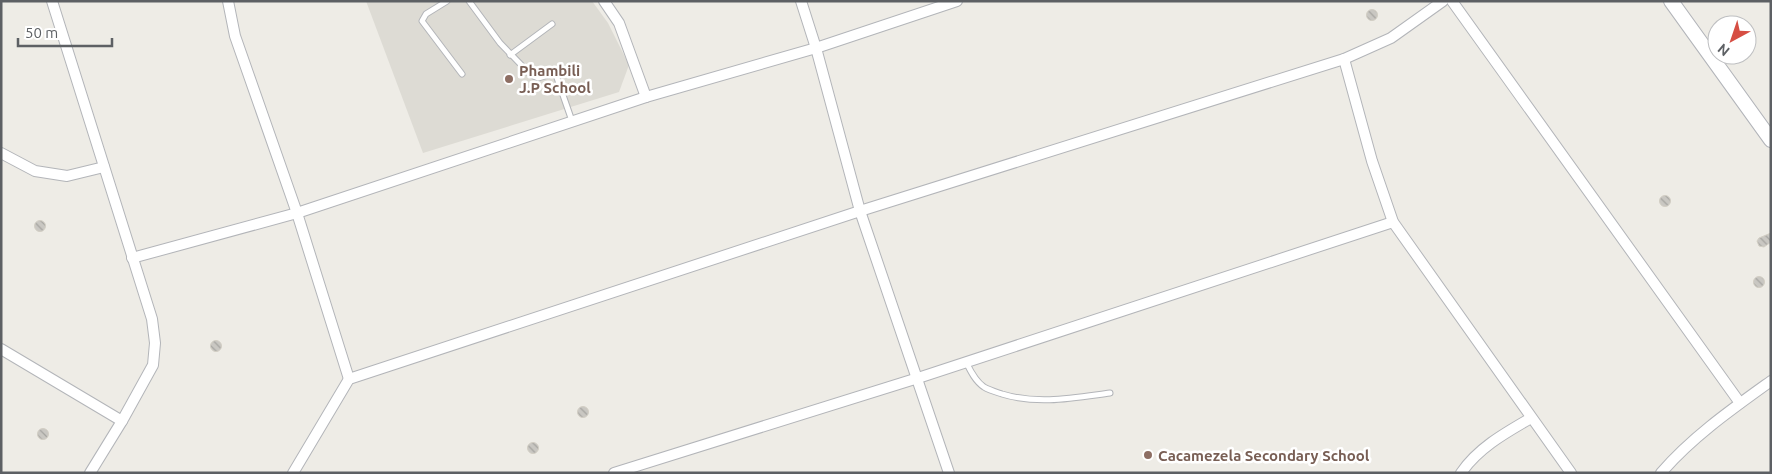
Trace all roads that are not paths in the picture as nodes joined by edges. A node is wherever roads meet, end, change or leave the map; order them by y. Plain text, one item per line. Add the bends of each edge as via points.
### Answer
1 (52, 1) edge
2 (228, 1) edge
3 (447, 1) edge
4 (469, 1) edge
5 (604, 1) edge
6 (801, 1) edge
7 (957, 1) edge
8 (1443, 1) edge
9 (1452, 1) edge
10 (1671, 1) edge
11 (552, 24) dead end
12 (816, 48) junction
13 (510, 55) junction
14 (1344, 59) junction
15 (462, 74) dead end
16 (646, 97) junction
17 (572, 121) junction
18 (1771, 140) edge
19 (1, 153) edge
20 (104, 167) junction
21 (860, 211) junction
22 (297, 213) junction
23 (1393, 222) junction
24 (132, 258) junction
25 (1, 349) edge
26 (966, 362) junction
27 (349, 378) junction
28 (918, 378) junction
29 (1771, 381) edge
30 (1110, 394) dead end
31 (1740, 403) junction
32 (1531, 418) junction
33 (122, 421) junction
34 (90, 473) edge
35 (293, 473) edge
36 (614, 473) edge
37 (949, 473) edge
38 (1461, 473) edge
39 (1571, 473) edge
40 (1661, 473) edge

1 - 20 street
2 - 22 street via 235,36
3 - 15 lane via 426,14 422,21
4 - 13 lane
5 - 16 street via 619,23
6 - 12 street
7 - 12 street
8 - 14 street via 1391,38
9 - 31 street
10 - 18 street
11 - 13 lane
12 - 16 street
12 - 21 street
13 - 17 lane via 536,78 556,75
14 - 21 street
14 - 23 street via 1372,161
16 - 17 street
17 - 22 street
19 - 20 street via 35,171 67,176
20 - 24 street
21 - 27 street
21 - 28 street
22 - 24 street
22 - 27 street
23 - 26 street
23 - 32 street
24 - 33 street via 152,319 155,342 153,365
25 - 33 street
26 - 28 street
26 - 30 lane via 983,386 1010,396 1048,401
27 - 35 street
28 - 36 street
28 - 37 street
29 - 31 street
31 - 40 street via 1680,451
32 - 38 street via 1500,436 1470,460
32 - 39 street
33 - 34 street

